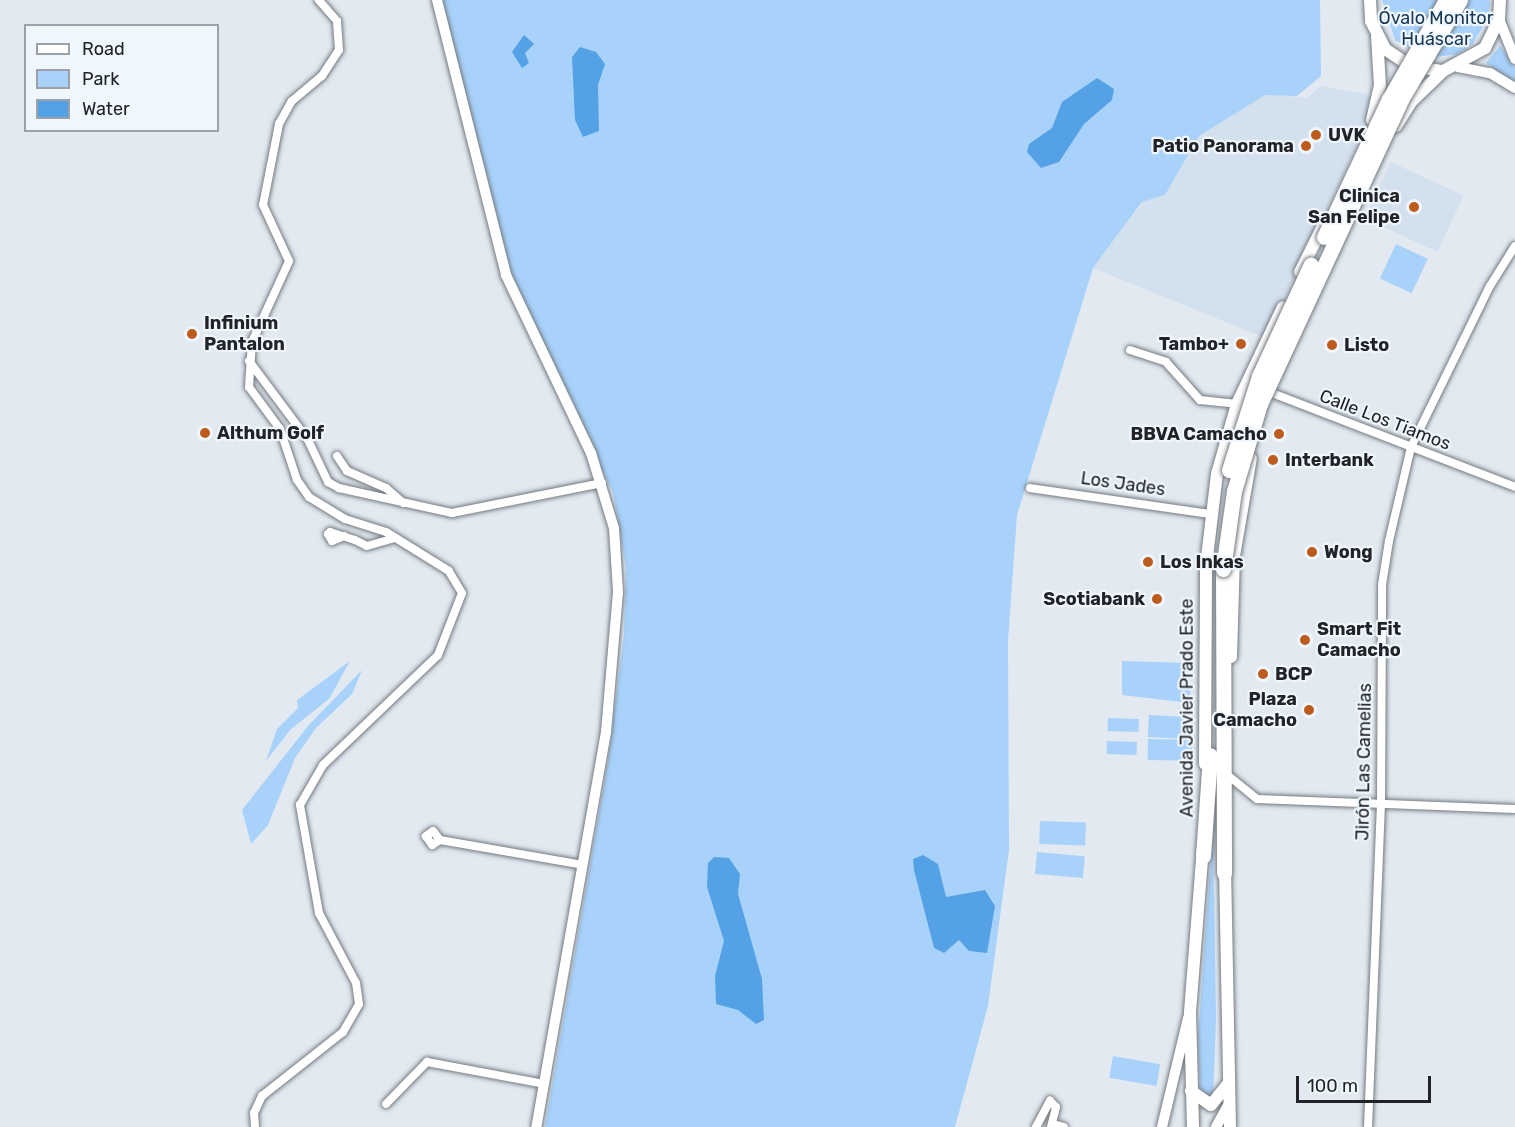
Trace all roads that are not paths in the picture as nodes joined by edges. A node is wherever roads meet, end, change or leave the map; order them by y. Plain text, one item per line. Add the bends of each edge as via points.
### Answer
1 (319, 0) edge
2 (437, 0) edge
3 (1365, 0) edge
4 (1370, 0) edge
5 (1446, 0) edge
6 (1460, 0) edge
7 (1500, 0) edge
8 (1499, 20) junction
9 (1371, 21) junction
10 (1377, 36) junction
11 (1515, 59) edge
12 (1458, 67) junction
13 (1443, 70) junction
14 (1515, 88) edge
15 (1335, 200) junction
16 (1355, 212) junction
17 (1515, 246) edge
18 (1130, 350) dead end
19 (249, 361) junction
20 (1250, 375) junction
21 (1271, 394) junction
22 (1237, 404) junction
23 (1411, 447) junction
24 (337, 456) dead end
25 (602, 483) junction
26 (1515, 487) edge
27 (1030, 488) dead end
28 (403, 503) junction
29 (1211, 514) junction
30 (344, 536) dead end
31 (394, 538) junction
32 (1219, 569) junction
33 (1230, 777) junction
34 (1381, 804) junction
35 (1515, 809) edge
36 (440, 840) dead end
37 (1203, 856) junction
38 (583, 865) junction
39 (1224, 873) junction
40 (1190, 1012) junction
41 (1228, 1083) junction
42 (544, 1084) junction
43 (1191, 1091) junction
44 (386, 1104) dead end
45 (1229, 1104) junction
46 (1052, 1125) edge
47 (255, 1127) edge
48 (536, 1127) edge
49 (1036, 1127) edge
50 (1064, 1127) edge
51 (1162, 1127) edge
52 (1193, 1127) edge
53 (1216, 1127) edge
54 (1230, 1127) edge
55 (1368, 1127) edge

1 - 19 street via 337,21 339,50 322,76 292,101 279,124 263,205 289,261 252,342
2 - 25 street via 506,275 526,326 570,404
3 - 9 street
4 - 9 main road
5 - 32 highway, bridge via 1389,99 1259,376 1227,476
6 - 32 highway, bridge via 1402,98 1260,404 1234,491
7 - 8 main road
8 - 11 street
8 - 12 main road via 1485,48
9 - 10 main road
10 - 13 main road via 1410,66
10 - 15 main road, Avenida Javier Prado Este via 1377,111
12 - 13 main road
12 - 14 street via 1490,73
13 - 16 main road via 1399,119
15 - 16 main road via 1348,201
15 - 20 main road, Avenida Javier Prado Este
16 - 21 main road
17 - 23 street, Jirón Las Camelias via 1490,286
18 - 22 street via 1166,362 1200,400
19 - 28 street via 308,440 328,482
19 - 31 street via 249,387 284,435 297,480 309,497 345,519
20 - 21 street, Calle Los Tiamos
20 - 22 main road, Avenida Javier Prado Este
21 - 23 street, Calle Los Tiamos
21 - 33 main road via 1236,533
22 - 29 main road, Avenida Javier Prado Este
23 - 26 street, Calle Los Tiamos
23 - 34 street, Jirón Las Camelias via 1382,585
24 - 28 street via 347,471 386,488
25 - 28 street via 452,513
25 - 38 street via 614,528 618,592 606,732
27 - 29 street, Los Jades
29 - 37 main road, Avenida Javier Prado Este
30 - 31 street via 367,546
31 - 47 street via 449,571 462,593 459,608 438,655 322,765 300,805 319,913 356,983 359,1004 343,1032 262,1096 254,1113
32 - 37 highway
32 - 39 highway
33 - 34 street via 1257,799
33 - 39 main road
34 - 35 street
34 - 55 street, Jirón Las Camelias
36 - 38 street
37 - 40 main road, Avenida Javier Prado Este
38 - 42 street
39 - 41 main road
40 - 43 main road, Avenida Javier Prado Este
40 - 51 street
41 - 43 main road via 1211,1105
41 - 45 main road
42 - 44 street via 427,1062
42 - 48 street
43 - 52 main road, Avenida Javier Prado Este
45 - 53 street
45 - 54 main road
46 - 49 street via 1056,1107 1047,1102
46 - 50 street

